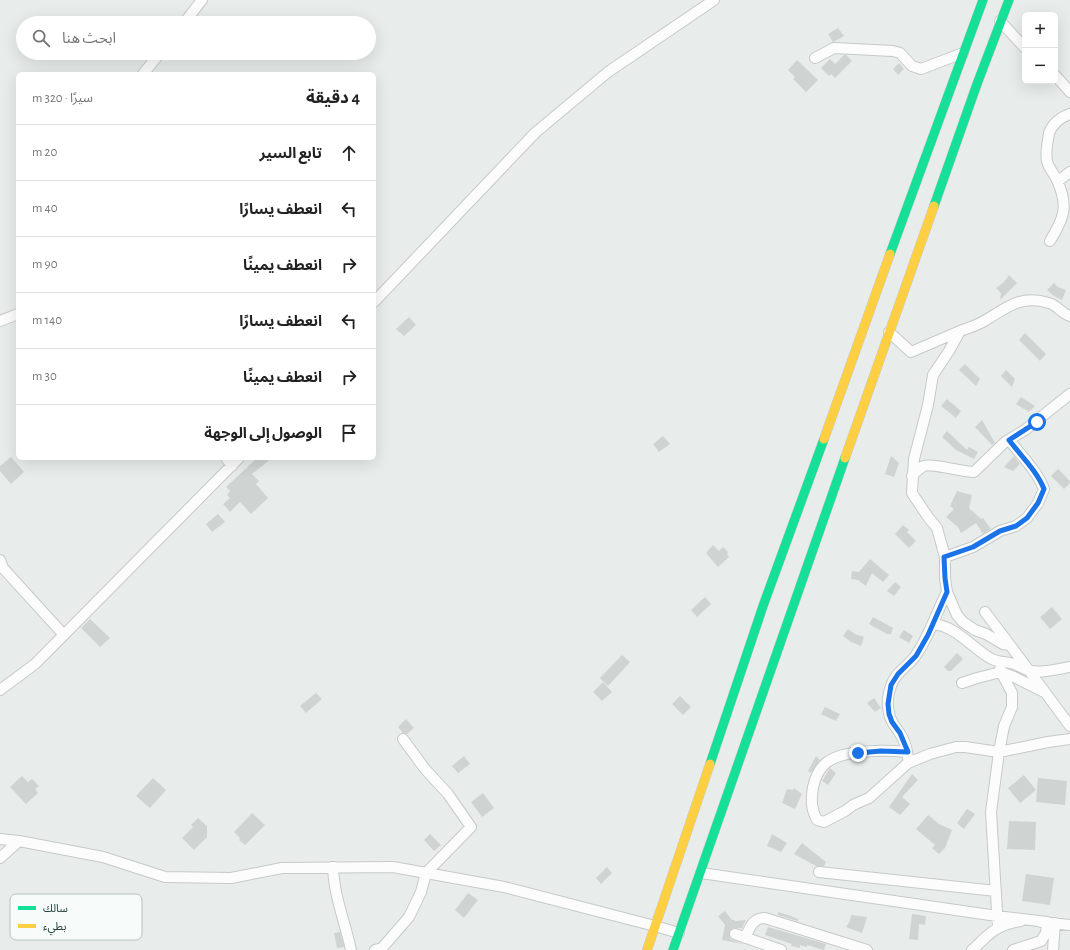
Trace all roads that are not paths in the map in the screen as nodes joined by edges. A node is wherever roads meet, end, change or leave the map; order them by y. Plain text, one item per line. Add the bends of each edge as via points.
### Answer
1 (202, 0) edge
2 (714, 0) edge
3 (984, 0) edge
4 (1009, 0) edge
5 (189, 16) edge
6 (1000, 21) junction
7 (1022, 45) edge
8 (963, 53) junction
9 (815, 58) dead end
10 (154, 60) edge
11 (145, 72) edge
12 (1058, 78) edge
13 (1070, 92) edge
14 (1070, 114) edge
15 (1070, 172) edge
16 (1058, 181) junction
17 (1050, 241) dead end
18 (376, 300) edge
19 (16, 315) edge
20 (1070, 316) edge
21 (0, 321) edge
22 (960, 331) junction
23 (889, 332) junction
24 (1069, 396) edge
25 (1009, 440) junction
26 (232, 461) edge
27 (912, 476) junction
28 (944, 557) junction
29 (0, 560) edge
30 (947, 592) junction
31 (985, 612) dead end
32 (933, 624) junction
33 (64, 635) junction
34 (1010, 645) junction
35 (1000, 667) junction
36 (1070, 667) edge
37 (1028, 670) junction
38 (962, 683) dead end
39 (0, 690) edge
40 (1045, 693) junction
41 (1070, 726) edge
42 (1070, 739) edge
43 (403, 740) dead end
44 (908, 752) junction
45 (999, 752) junction
46 (908, 763) junction
47 (0, 839) edge
48 (20, 841) junction
49 (0, 858) edge
50 (333, 867) junction
51 (819, 872) dead end
52 (426, 873) junction
53 (700, 873) junction
54 (996, 891) junction
55 (997, 916) junction
56 (1051, 922) junction
57 (1070, 925) edge
58 (655, 926) junction
59 (998, 928) junction
60 (679, 933) junction
61 (735, 934) dead end
62 (745, 938) junction
63 (351, 950) edge
64 (376, 950) edge
65 (647, 950) edge
66 (673, 950) edge
67 (781, 950) edge
68 (867, 950) edge
69 (972, 950) edge
70 (1013, 950) edge
71 (1053, 950) edge

1 - 5 street
2 - 18 street via 608,72 535,133
3 - 8 main road
4 - 6 main road
6 - 7 street
6 - 23 main road
8 - 9 street via 921,70 912,66 900,53 893,51 834,48
8 - 58 main road via 766,598
10 - 11 street
12 - 13 street
14 - 16 street via 1062,117 1049,133 1047,161
15 - 16 street
16 - 17 street via 1064,209 1062,220
19 - 21 street
20 - 22 street via 1051,304 1032,299 1015,303
22 - 23 street via 911,352
22 - 27 street via 933,375
23 - 53 main road
24 - 25 street
25 - 27 street via 974,472 930,465 924,466
25 - 28 street via 1042,482 1044,489 1038,503 1027,518 1016,526 1000,531 973,547
26 - 33 street
27 - 28 street via 912,493 937,528
28 - 30 street
29 - 33 street via 3,568
30 - 32 street
30 - 34 street via 963,622 1003,644
31 - 34 street
32 - 35 street via 957,633
32 - 44 street via 916,656 891,685 889,714
33 - 39 street via 35,664
34 - 37 street
35 - 37 street via 1013,664
35 - 38 street
35 - 40 street
35 - 45 street via 1012,693 1012,707 1004,726
36 - 37 street via 1051,671
37 - 40 street
40 - 41 street
42 - 45 street
43 - 52 street via 472,827
44 - 46 street
44 - 46 street via 858,753 827,763 818,774 814,786 812,809 817,820 824,822 869,798
45 - 46 street via 956,746
45 - 54 street via 991,812
47 - 48 street
48 - 49 street
48 - 50 street via 103,857 165,877 231,878 282,868
50 - 52 street via 393,867
50 - 63 street via 334,884
51 - 54 street
52 - 58 street via 504,887
52 - 64 street via 421,892 409,917 382,948
53 - 55 street
53 - 60 main road
54 - 55 street
55 - 56 street
55 - 59 street
56 - 57 street
56 - 59 street via 1018,922
56 - 70 street via 1041,941
56 - 71 street
58 - 60 street
58 - 65 main road
59 - 69 street
60 - 66 main road
61 - 62 street
62 - 67 street
62 - 68 street via 753,922 765,918

